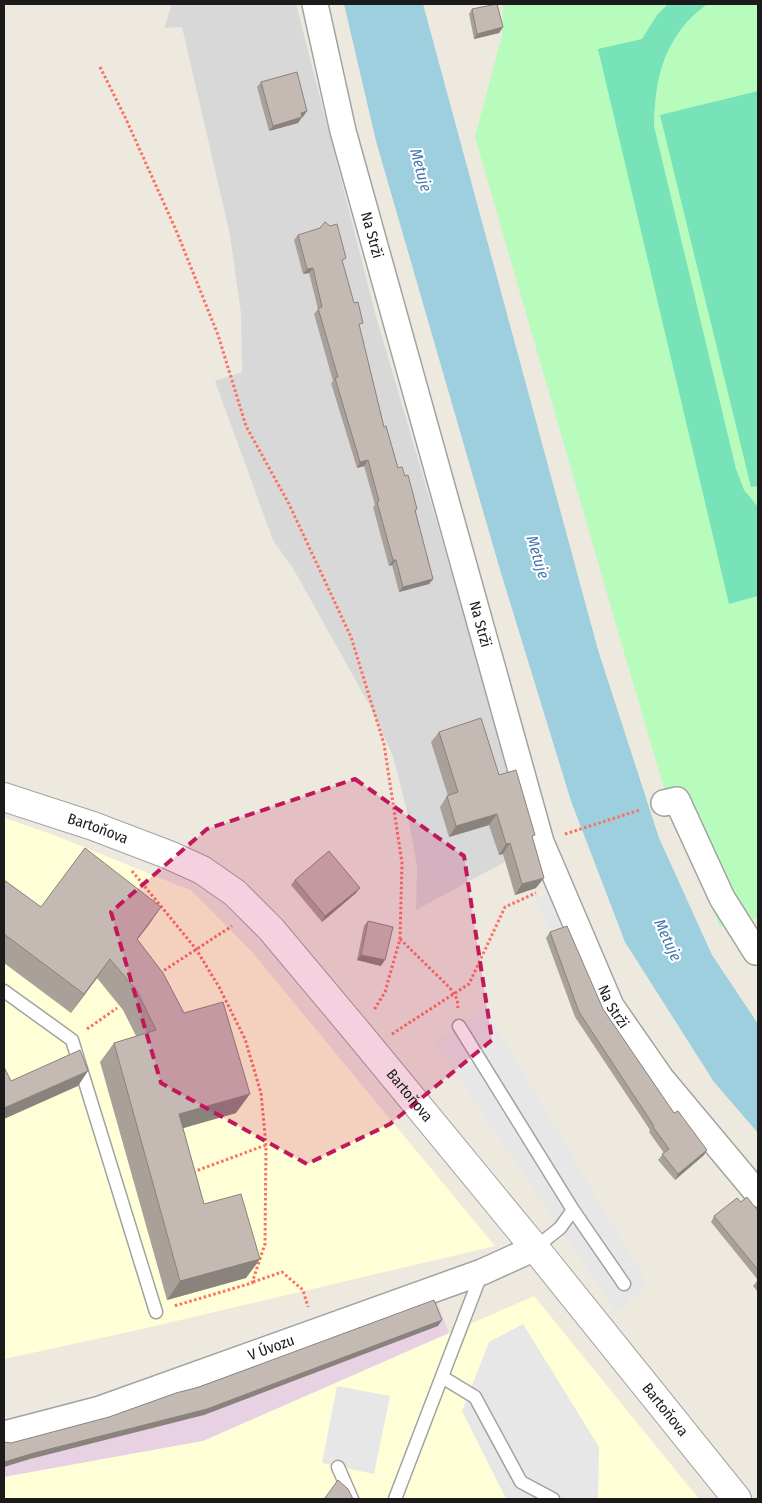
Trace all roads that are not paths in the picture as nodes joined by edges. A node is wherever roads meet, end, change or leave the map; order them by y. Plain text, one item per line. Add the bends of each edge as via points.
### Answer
1 (315, 4) edge
2 (4, 797) edge
3 (653, 806) road end
4 (758, 951) edge
5 (4, 990) edge
6 (459, 1026) road end
7 (758, 1194) edge
8 (573, 1210) junction
9 (535, 1248) junction
10 (482, 1272) junction
11 (624, 1284) dead end
12 (156, 1312) road end
13 (442, 1378) junction
14 (4, 1434) edge
15 (338, 1467) dead end
16 (352, 1499) edge
17 (395, 1499) edge
18 (553, 1499) edge
19 (737, 1499) edge

1 - 7 street, Na Strži via 343,131 540,842 611,1006 661,1078
2 - 9 street, Bartoňova via 93,826 191,864 224,884 287,947
3 - 4 street via 677,800 722,898
5 - 12 lane via 72,1040
6 - 8 lane
8 - 9 lane via 560,1228
8 - 11 lane
9 - 10 street, V Úvozu
9 - 19 street, Bartoňova
10 - 13 lane
10 - 14 street, V Úvozu via 100,1410
13 - 17 lane
13 - 18 lane via 475,1397 521,1482
15 - 16 lane

